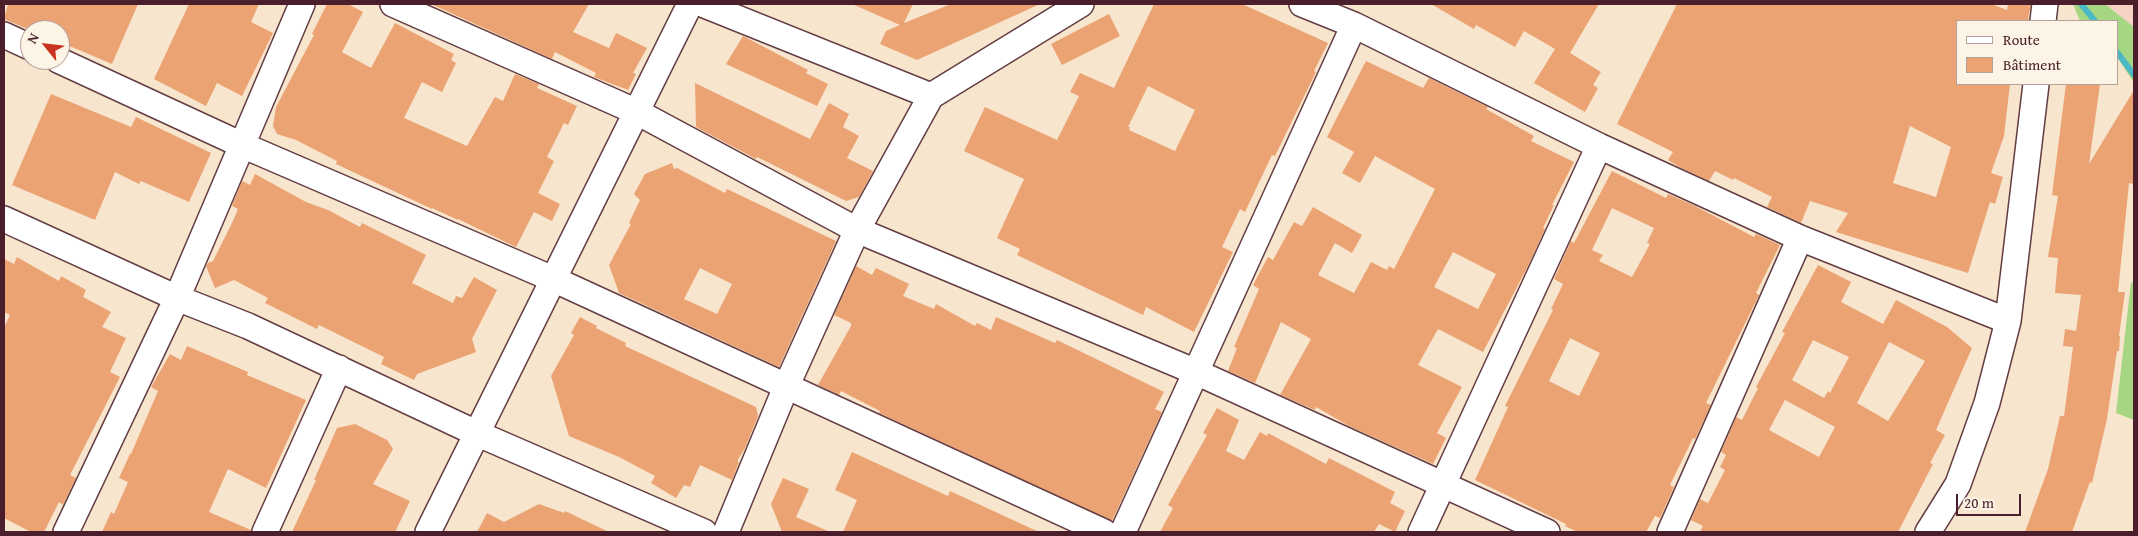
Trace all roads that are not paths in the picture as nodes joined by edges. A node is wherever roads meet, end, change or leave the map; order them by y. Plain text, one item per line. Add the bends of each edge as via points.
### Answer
1 (302, 4) edge
2 (393, 4) edge
3 (690, 4) edge
4 (702, 4) edge
5 (1080, 4) edge
6 (1302, 4) edge
7 (1354, 26) junction
8 (4, 35) edge
9 (20, 42) edge
10 (70, 66) edge
11 (2036, 85) edge
12 (931, 96) junction
13 (636, 112) junction
14 (242, 145) junction
15 (1598, 146) junction
16 (4, 219) edge
17 (857, 230) junction
18 (1800, 238) junction
19 (553, 279) junction
20 (177, 298) junction
21 (2008, 321) junction
22 (339, 368) junction
23 (1196, 372) junction
24 (786, 387) junction
25 (476, 433) junction
26 (1442, 484) junction
27 (66, 532) edge
28 (265, 532) edge
29 (428, 532) edge
30 (704, 532) edge
31 (726, 532) edge
32 (1104, 532) edge
33 (1123, 532) edge
34 (1421, 532) edge
35 (1547, 532) edge
36 (1670, 532) edge
37 (1928, 532) edge

1 - 14 street
2 - 13 street
3 - 13 street
4 - 12 street
5 - 12 street
6 - 7 street
7 - 15 street
7 - 23 street
8 - 9 street
10 - 14 street
11 - 21 street
12 - 17 street
13 - 17 street
13 - 19 street
14 - 19 street
14 - 20 street
15 - 18 street
15 - 26 street
16 - 20 street
17 - 23 street
17 - 24 street
18 - 21 street
18 - 36 street
19 - 24 street
19 - 25 street
20 - 22 street
20 - 27 street
21 - 37 street via 1986,403 1958,484
22 - 25 street
22 - 28 street
23 - 26 street
23 - 33 street
24 - 31 street
24 - 32 street
25 - 29 street
25 - 30 street
26 - 34 street
26 - 35 street

